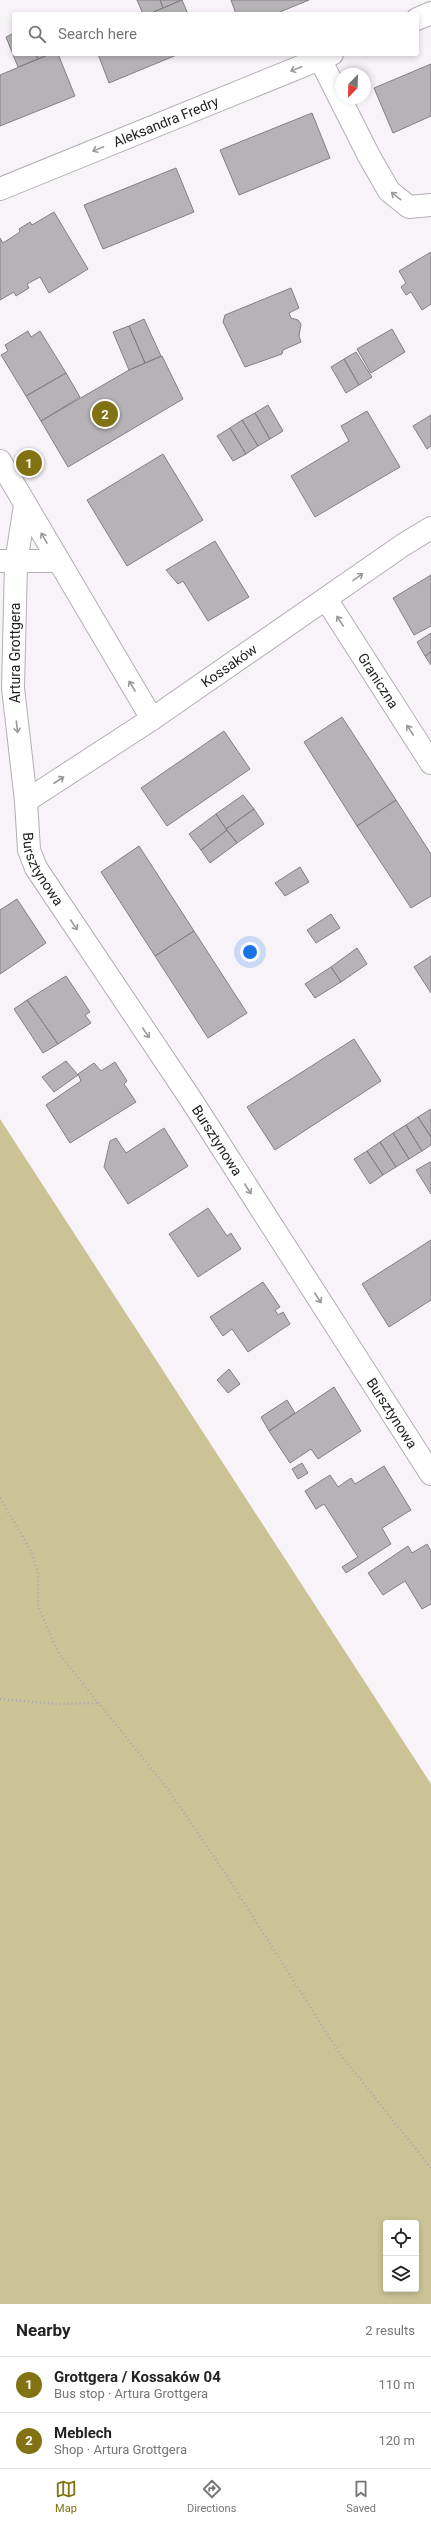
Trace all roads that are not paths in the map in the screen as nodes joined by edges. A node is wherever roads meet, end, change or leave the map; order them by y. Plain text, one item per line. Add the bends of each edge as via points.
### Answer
1 (431, 13) edge
2 (419, 18) edge
3 (326, 56) edge
4 (0, 189) edge
5 (431, 205) edge
6 (0, 461) edge
7 (25, 505) junction
8 (431, 528) edge
9 (58, 561) junction
10 (8, 562) edge
11 (326, 599) junction
12 (152, 719) junction
13 (431, 763) edge
14 (26, 801) junction
15 (431, 1474) edge

1 - 2 street
3 -> 4 street, Aleksandra Fredry
5 -> 3 street via 409,207 389,190 368,156
6 - 7 street
9 -> 7 street
7 - 10 street, Artura Grottgera
11 -> 8 street, Kossaków
9 - 10 street
12 -> 9 street
10 -> 14 street, Artura Grottgera via 13,688
11 - 12 street, Kossaków
13 -> 11 street, Graniczna
14 -> 12 street, Kossaków
14 -> 15 street, Bursztynowa via 29,850 36,868 190,1098

